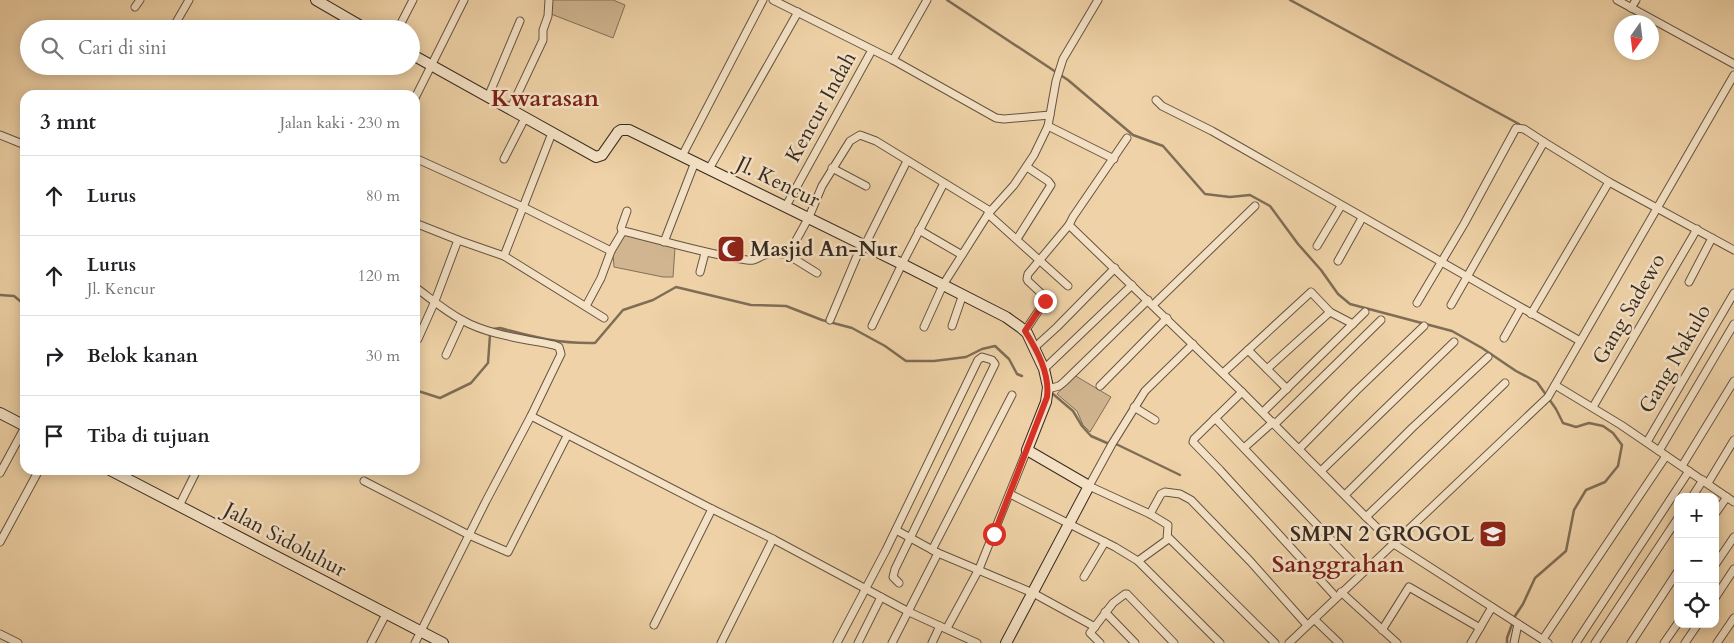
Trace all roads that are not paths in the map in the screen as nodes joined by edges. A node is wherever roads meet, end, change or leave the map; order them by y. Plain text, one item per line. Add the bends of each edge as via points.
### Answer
1 (140, 0) edge
2 (189, 0) edge
3 (316, 0) edge
4 (413, 0) edge
5 (464, 0) edge
6 (549, 0) edge
7 (763, 0) edge
8 (773, 0) edge
9 (927, 0) edge
10 (1098, 0) edge
11 (1617, 0) edge
12 (1636, 0) edge
13 (134, 7) dead end
14 (1631, 8) junction
15 (798, 12) junction
16 (177, 20) edge
17 (350, 20) edge
18 (403, 20) edge
19 (520, 21) dead end
20 (872, 50) junction
21 (420, 59) edge
22 (893, 60) junction
23 (1734, 64) edge
24 (432, 65) junction
25 (1734, 75) edge
26 (419, 90) edge
27 (488, 97) junction
28 (1156, 100) dead end
29 (510, 110) junction
30 (1050, 115) junction
31 (525, 118) junction
32 (1048, 126) junction
33 (552, 133) junction
34 (0, 135) edge
35 (1127, 138) dead end
36 (1544, 142) junction
37 (20, 143) edge
38 (682, 156) junction
39 (503, 159) dead end
40 (1114, 159) junction
41 (420, 160) edge
42 (907, 161) junction
43 (695, 162) junction
44 (1027, 167) junction
45 (832, 168) junction
46 (709, 169) junction
47 (1609, 182) junction
48 (944, 183) junction
49 (866, 186) dead end
50 (786, 206) junction
51 (1256, 206) dead end
52 (1341, 206) junction
53 (523, 207) junction
54 (1656, 208) junction
55 (627, 211) dead end
56 (989, 212) junction
57 (808, 217) junction
58 (1362, 218) junction
59 (420, 225) edge
60 (1069, 225) junction
61 (1697, 229) junction
62 (919, 230) junction
63 (622, 232) junction
64 (1712, 238) junction
65 (1017, 239) junction
66 (458, 240) junction
67 (664, 242) junction
68 (864, 244) junction
69 (1317, 246) dead end
70 (611, 250) junction
71 (1734, 250) edge
72 (705, 252) junction
73 (788, 255) junction
74 (962, 255) junction
75 (504, 256) junction
76 (1041, 260) junction
77 (1338, 261) dead end
78 (1441, 261) junction
79 (902, 264) junction
80 (1115, 268) junction
81 (700, 272) dead end
82 (817, 273) dead end
83 (1467, 276) junction
84 (1689, 282) dead end
85 (943, 284) junction
86 (1132, 285) junction
87 (1068, 286) dead end
88 (420, 290) edge
89 (963, 294) junction
90 (1734, 294) edge
91 (435, 301) junction
92 (1151, 302) junction
93 (1417, 303) dead end
94 (1451, 305) dead end
95 (586, 306) junction
96 (1521, 308) junction
97 (1330, 312) junction
98 (1365, 312) dead end
99 (1531, 314) junction
100 (604, 318) dead end
101 (1167, 318) junction
102 (462, 320) junction
103 (830, 320) dead end
104 (1381, 320) dead end
105 (1353, 324) junction
106 (1734, 324) edge
107 (872, 326) dead end
108 (952, 326) dead end
109 (1424, 326) dead end
110 (924, 327) dead end
111 (1025, 331) junction
112 (420, 335) edge
113 (1504, 338) dead end
114 (1580, 341) junction
115 (1454, 342) dead end
116 (1193, 344) junction
117 (1034, 348) junction
118 (1248, 350) junction
119 (446, 355) dead end
120 (1488, 357) dead end
121 (1267, 368) junction
122 (1044, 370) junction
123 (1223, 373) junction
124 (1734, 381) edge
125 (1505, 383) dead end
126 (1100, 386) dead end
127 (1554, 388) junction
128 (1048, 389) junction
129 (1287, 389) junction
130 (1242, 392) junction
131 (1012, 395) dead end
132 (1134, 407) junction
133 (1593, 407) junction
134 (1263, 412) junction
135 (0, 413) edge
136 (531, 416) junction
137 (1215, 418) junction
138 (1155, 420) dead end
139 (20, 423) edge
140 (1274, 423) junction
141 (20, 435) edge
142 (567, 436) junction
143 (1734, 440) edge
144 (1647, 442) junction
145 (1244, 448) junction
146 (1299, 449) junction
147 (1027, 450) junction
148 (1659, 451) junction
149 (1666, 456) junction
150 (1686, 468) junction
151 (1321, 471) junction
152 (0, 473) edge
153 (36, 475) edge
154 (120, 475) edge
155 (195, 475) edge
156 (364, 481) dead end
157 (1705, 481) junction
158 (1089, 486) junction
159 (1695, 493) edge
160 (1010, 494) junction
161 (1345, 495) junction
162 (1727, 497) junction
163 (1734, 502) edge
164 (179, 506) junction
165 (1719, 508) edge
166 (712, 509) junction
167 (1150, 514) junction
168 (1366, 517) junction
169 (1069, 524) junction
170 (1674, 524) edge
171 (896, 530) junction
172 (469, 535) junction
173 (1734, 537) edge
174 (911, 538) junction
175 (1169, 538) junction
176 (773, 539) junction
177 (0, 542) edge
178 (1105, 542) junction
179 (1394, 544) junction
180 (935, 551) junction
181 (1719, 559) edge
182 (1138, 561) junction
183 (1734, 569) edge
184 (980, 570) junction
185 (1362, 572) junction
186 (1084, 577) dead end
187 (1674, 577) edge
188 (900, 583) dead end
189 (867, 588) junction
190 (1719, 592) edge
191 (1033, 593) junction
192 (1339, 594) junction
193 (882, 597) junction
194 (1492, 607) junction
195 (909, 612) junction
196 (1106, 612) junction
197 (386, 614) junction
198 (1314, 618) junction
199 (1734, 618) edge
200 (1517, 623) junction
201 (654, 625) dead end
202 (1307, 625) junction
203 (943, 627) junction
204 (1095, 627) junction
205 (1480, 628) junction
206 (1674, 628) edge
207 (1695, 628) edge
208 (1382, 630) junction
209 (421, 631) junction
210 (0, 634) edge
211 (1169, 641) edge
212 (1546, 641) edge
213 (18, 643) edge
214 (371, 643) edge
215 (415, 643) edge
216 (443, 643) edge
217 (720, 643) edge
218 (837, 643) edge
219 (858, 643) edge
220 (892, 643) edge
221 (932, 643) edge
222 (977, 643) edge
223 (1006, 643) edge
224 (1100, 643) edge
225 (1135, 643) edge
226 (1220, 643) edge
227 (1275, 643) edge
228 (1289, 643) edge
229 (1339, 643) edge
230 (1396, 643) edge
231 (1471, 643) edge
232 (1514, 643) edge
233 (1576, 643) edge
234 (1595, 643) edge
235 (1631, 643) edge
236 (1664, 643) edge
237 (1685, 643) edge
238 (1717, 643) edge

1 - 13 street
2 - 16 street
3 - 17 street
4 - 18 street
5 - 24 street
6 - 29 street via 544,40
7 - 38 street
8 - 15 street
9 - 22 street
10 - 30 street via 1067,51 1056,81
11 - 14 street
12 - 14 street
14 - 23 street
15 - 20 street
15 - 46 street
19 - 27 street
20 - 22 street
20 - 50 street, Kencur Indah
21 - 24 street, Jl. Kencur
22 - 30 street via 996,118
24 - 26 street
24 - 27 street, Jl. Kencur
25 - 54 street
27 - 29 street, Jl. Kencur
28 - 52 street
29 - 31 street, Jl. Kencur
30 - 32 street
31 - 33 street, Jl. Kencur
31 - 39 street
32 - 40 street
32 - 44 street
33 - 38 street, Jl. Kencur via 596,158 624,129
33 - 53 street
34 - 37 street
35 - 40 street
36 - 47 street
36 - 78 street via 1524,129 1516,128
36 - 83 street
38 - 43 street, Jl. Kencur
40 - 60 street
41 - 53 street
42 - 45 street via 860,135 850,140
42 - 48 street
42 - 68 street
43 - 46 street, Jl. Kencur
43 - 67 street
44 - 56 street
44 - 65 street via 1051,186
45 - 49 street
45 - 57 street
46 - 50 street, Jl. Kencur
47 - 54 street
47 - 99 street
48 - 56 street
48 - 62 street
50 - 57 street, Jl. Kencur
51 - 92 street
52 - 58 street
52 - 69 street
53 - 70 street
53 - 75 street
54 - 61 street
54 - 114 street
55 - 63 street
56 - 65 street
56 - 74 street
57 - 68 street, Jl. Kencur
57 - 73 street
58 - 77 street
58 - 78 street
59 - 66 street
60 - 76 street
60 - 80 street
61 - 64 street
61 - 133 street, Gang Sadewo
62 - 74 street
62 - 79 street
63 - 67 street
63 - 70 street
64 - 71 street
64 - 84 street
65 - 76 street
66 - 75 street
66 - 91 street
67 - 72 street
68 - 79 street, Jl. Kencur
68 - 103 street via 852,263
70 - 95 street via 602,278
72 - 73 street via 752,260 769,254
72 - 81 street
73 - 82 street
74 - 85 street
75 - 95 street
76 - 87 street
76 - 111 street via 1027,279 1045,301
78 - 83 street
78 - 93 street
79 - 85 street, Jl. Kencur
79 - 107 street
80 - 86 street
80 - 117 street
83 - 94 street
83 - 96 street
85 - 89 street, Jl. Kencur
85 - 110 street
86 - 92 street
86 - 122 street
88 - 91 street
89 - 108 street
89 - 111 street, Jl. Kencur
90 - 144 street, Gang Nakulo
91 - 102 street
91 - 112 street
92 - 101 street
92 - 128 street via 1064,382
95 - 100 street
96 - 99 street
96 - 113 street
97 - 105 street
97 - 118 street via 1311,292
97 - 121 street
98 - 105 street
99 - 114 street
101 - 116 street
101 - 126 street
102 - 119 street
102 - 136 street via 491,332 559,348 561,357
104 - 140 street
105 - 129 street
106 - 148 street
109 - 146 street
111 - 117 street, Jl. Kencur
114 - 127 street
115 - 151 street
116 - 123 street
116 - 132 street via 1150,385
117 - 122 street, Jl. Kencur
118 - 121 street
118 - 123 street
120 - 161 street
121 - 129 street
122 - 128 street, Jl. Kencur
123 - 130 street
124 - 150 street
125 - 168 street
127 - 133 street
127 - 179 street
128 - 147 street, Jl. Kencur
129 - 134 street
130 - 134 street
130 - 137 street
131 - 180 street
132 - 138 street
132 - 158 street
133 - 144 street
134 - 140 street
135 - 139 street
136 - 142 street
136 - 172 street
137 - 145 street
137 - 192 street via 1194,440 1194,444
140 - 145 street
140 - 146 street
141 - 152 street
142 - 166 street
142 - 172 street via 508,552
143 - 157 street
144 - 148 street
145 - 185 street
146 - 151 street
147 - 158 street
147 - 160 street
148 - 149 street
149 - 150 street
149 - 212 street
150 - 157 street
150 - 233 street
151 - 161 street
153 - 177 street
154 - 164 street, Jalan Sidoluhur
155 - 164 street
156 - 172 street
157 - 159 street
157 - 162 street
158 - 167 street
158 - 169 street
160 - 169 street
160 - 184 street
161 - 168 street
162 - 163 street
162 - 165 street
164 - 197 street, Jalan Sidoluhur
166 - 176 street
166 - 201 street
167 - 175 street via 1168,525
167 - 202 street via 1164,492 1180,494 1191,500
168 - 179 street
169 - 178 street
169 - 191 street
170 - 234 street
171 - 174 street
171 - 174 street via 978,360 992,360 995,364
171 - 189 street
172 - 209 street
173 - 181 street
174 - 180 street
174 - 188 street via 893,577
175 - 182 street
175 - 227 street
176 - 189 street
176 - 217 street
178 - 182 street
178 - 186 street
179 - 185 street
179 - 194 street
180 - 184 street
180 - 195 street
182 - 226 street
183 - 190 street
184 - 191 street
184 - 203 street
185 - 192 street
187 - 235 street
189 - 193 street
189 - 218 street
191 - 204 street
191 - 223 street
192 - 198 street
192 - 208 street
193 - 195 street
193 - 219 street
194 - 200 street
194 - 205 street
195 - 203 street
195 - 220 street
196 - 204 street
196 - 211 street via 1127,594
196 - 225 street
197 - 209 street, Jalan Sidoluhur
197 - 214 street
198 - 202 street
198 - 229 street
199 - 238 street
200 - 212 street
200 - 232 street
202 - 228 street
203 - 221 street
203 - 222 street
204 - 224 street via 1090,633
205 - 208 street via 1409,587
205 - 231 street
206 - 236 street
207 - 237 street
208 - 230 street
209 - 215 street
209 - 216 street, Jalan Sidoluhur
210 - 213 street

